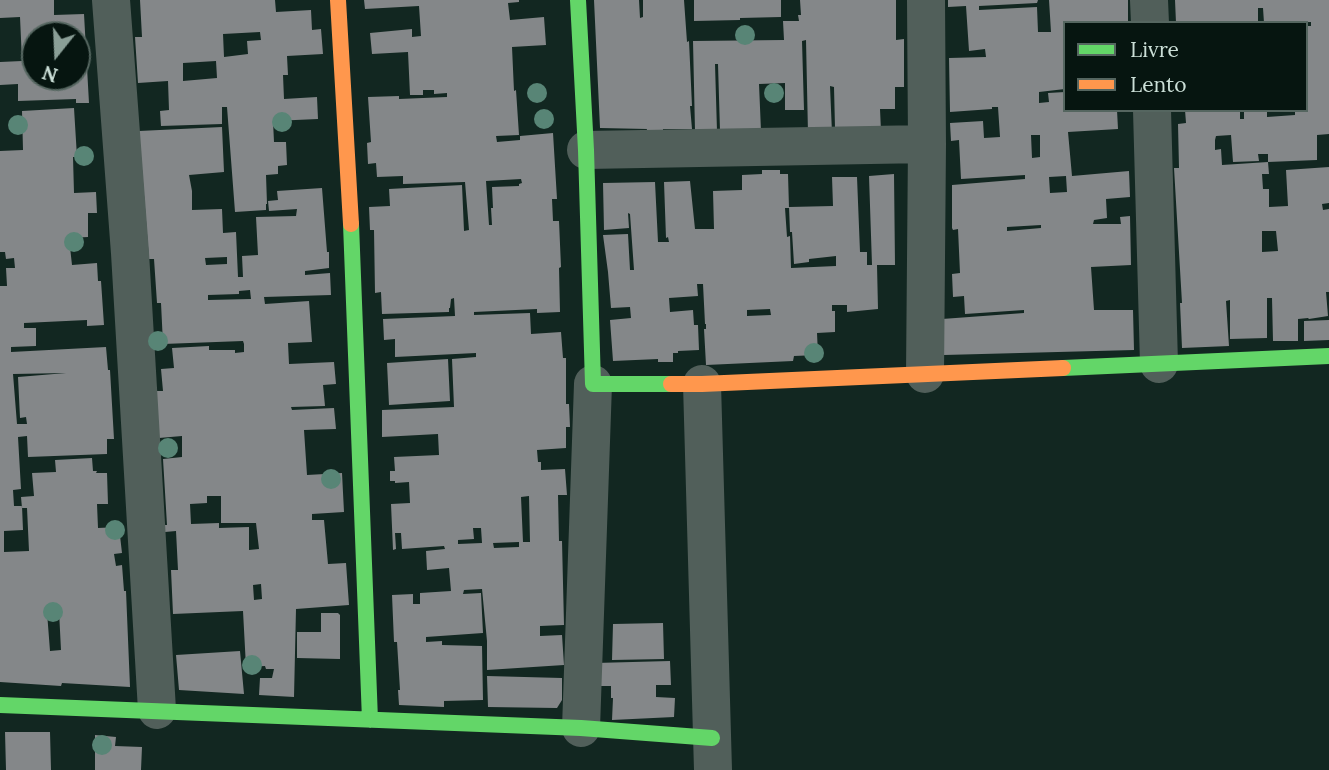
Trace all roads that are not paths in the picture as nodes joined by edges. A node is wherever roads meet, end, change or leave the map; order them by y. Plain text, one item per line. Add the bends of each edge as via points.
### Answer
1 (111, 0) edge
2 (338, 0) edge
3 (578, 0) edge
4 (926, 0) edge
5 (1149, 0) edge
6 (1150, 21) edge
7 (1152, 112) edge
8 (927, 144) junction
9 (586, 150) junction
10 (1329, 356) edge
11 (1159, 364) junction
12 (925, 374) junction
13 (593, 384) junction
14 (702, 384) junction
15 (0, 705) edge
16 (156, 710) junction
17 (370, 720) junction
18 (581, 728) junction
19 (712, 754) edge

1 - 16 street
2 - 17 street
3 - 9 street
4 - 8 street
5 - 6 street
7 - 11 street
8 - 9 street
8 - 12 street
9 - 13 street
10 - 11 street
11 - 12 street
12 - 14 street
13 - 14 street
13 - 18 street
14 - 19 street
15 - 16 street
16 - 17 street
17 - 18 street
18 - 19 street

